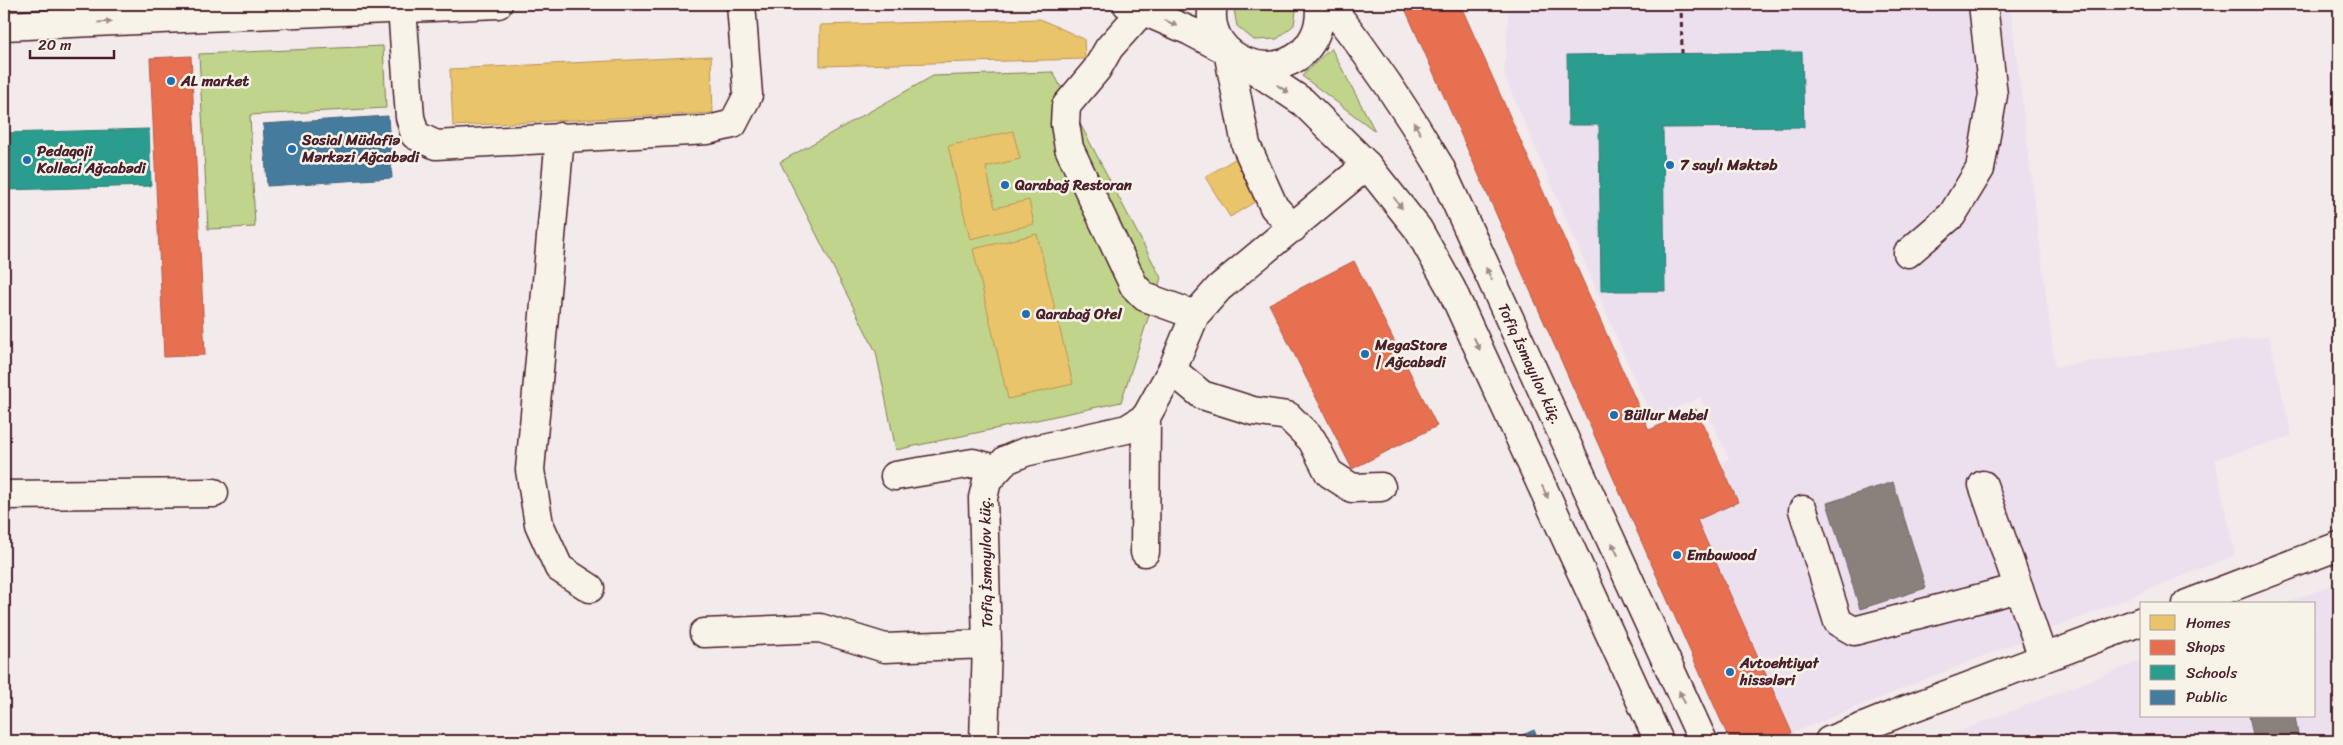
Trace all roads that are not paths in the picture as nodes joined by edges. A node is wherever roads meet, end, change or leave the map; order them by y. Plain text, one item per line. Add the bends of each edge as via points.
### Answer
1 (498, 4) edge
2 (741, 4) edge
3 (1213, 4) edge
4 (1319, 4) edge
5 (1329, 4) edge
6 (1983, 4) edge
7 (1135, 7) edge
8 (402, 8) junction
9 (4, 26) edge
10 (1236, 56) junction
11 (560, 136) junction
12 (1367, 165) junction
13 (1294, 228) junction
14 (1908, 253) dead end
15 (1195, 315) junction
16 (1172, 370) junction
17 (1146, 417) junction
18 (996, 469) junction
19 (895, 476) dead end
20 (1983, 485) dead end
21 (1381, 487) dead end
22 (214, 493) dead end
23 (4, 495) edge
24 (1803, 510) dead end
25 (2339, 546) edge
26 (1145, 552) dead end
27 (590, 588) dead end
28 (2019, 588) junction
29 (2191, 602) edge
30 (2140, 622) edge
31 (704, 633) dead end
32 (987, 644) junction
33 (2043, 658) junction
34 (984, 741) edge
35 (1659, 741) edge
36 (1703, 741) edge
37 (1829, 741) edge

1 - 8 street
2 - 11 street via 748,95 732,124 708,130
3 - 10 street via 1213,24 1218,39
4 - 10 street via 1318,29 1310,45 1296,58 1279,65 1261,67
36 -> 5 street, Tofiq İsmayılov küç. via 1439,165 1405,108
6 - 14 street via 1993,95 1980,169 1952,215
7 -> 10 street
7 - 15 street via 1097,69 1066,106 1069,148 1134,286 1145,297
9 -> 8 street
8 - 11 street via 410,117 415,135 436,145
10 -> 12 street via 1303,102
10 - 13 street via 1246,145 1274,207
11 - 27 street via 530,470 539,524 559,568
12 - 13 street
12 -> 35 street via 1418,229 1451,288
13 - 15 street via 1219,288
15 - 16 street
16 - 17 street
16 - 21 street via 1202,395 1253,411 1288,416 1312,440 1330,473 1352,488
17 - 18 street via 1127,429 1025,452 1006,460
17 - 26 street
18 - 19 street via 973,463
18 - 32 street, Tofiq İsmayılov küç. via 987,481 984,498
20 - 28 street
22 - 23 street
24 - 28 street via 1838,622 1854,630
25 - 29 street
28 - 33 street
30 - 33 street
31 - 32 street via 820,628 885,648
32 - 34 street, Tofiq İsmayılov küç.
33 - 37 street

